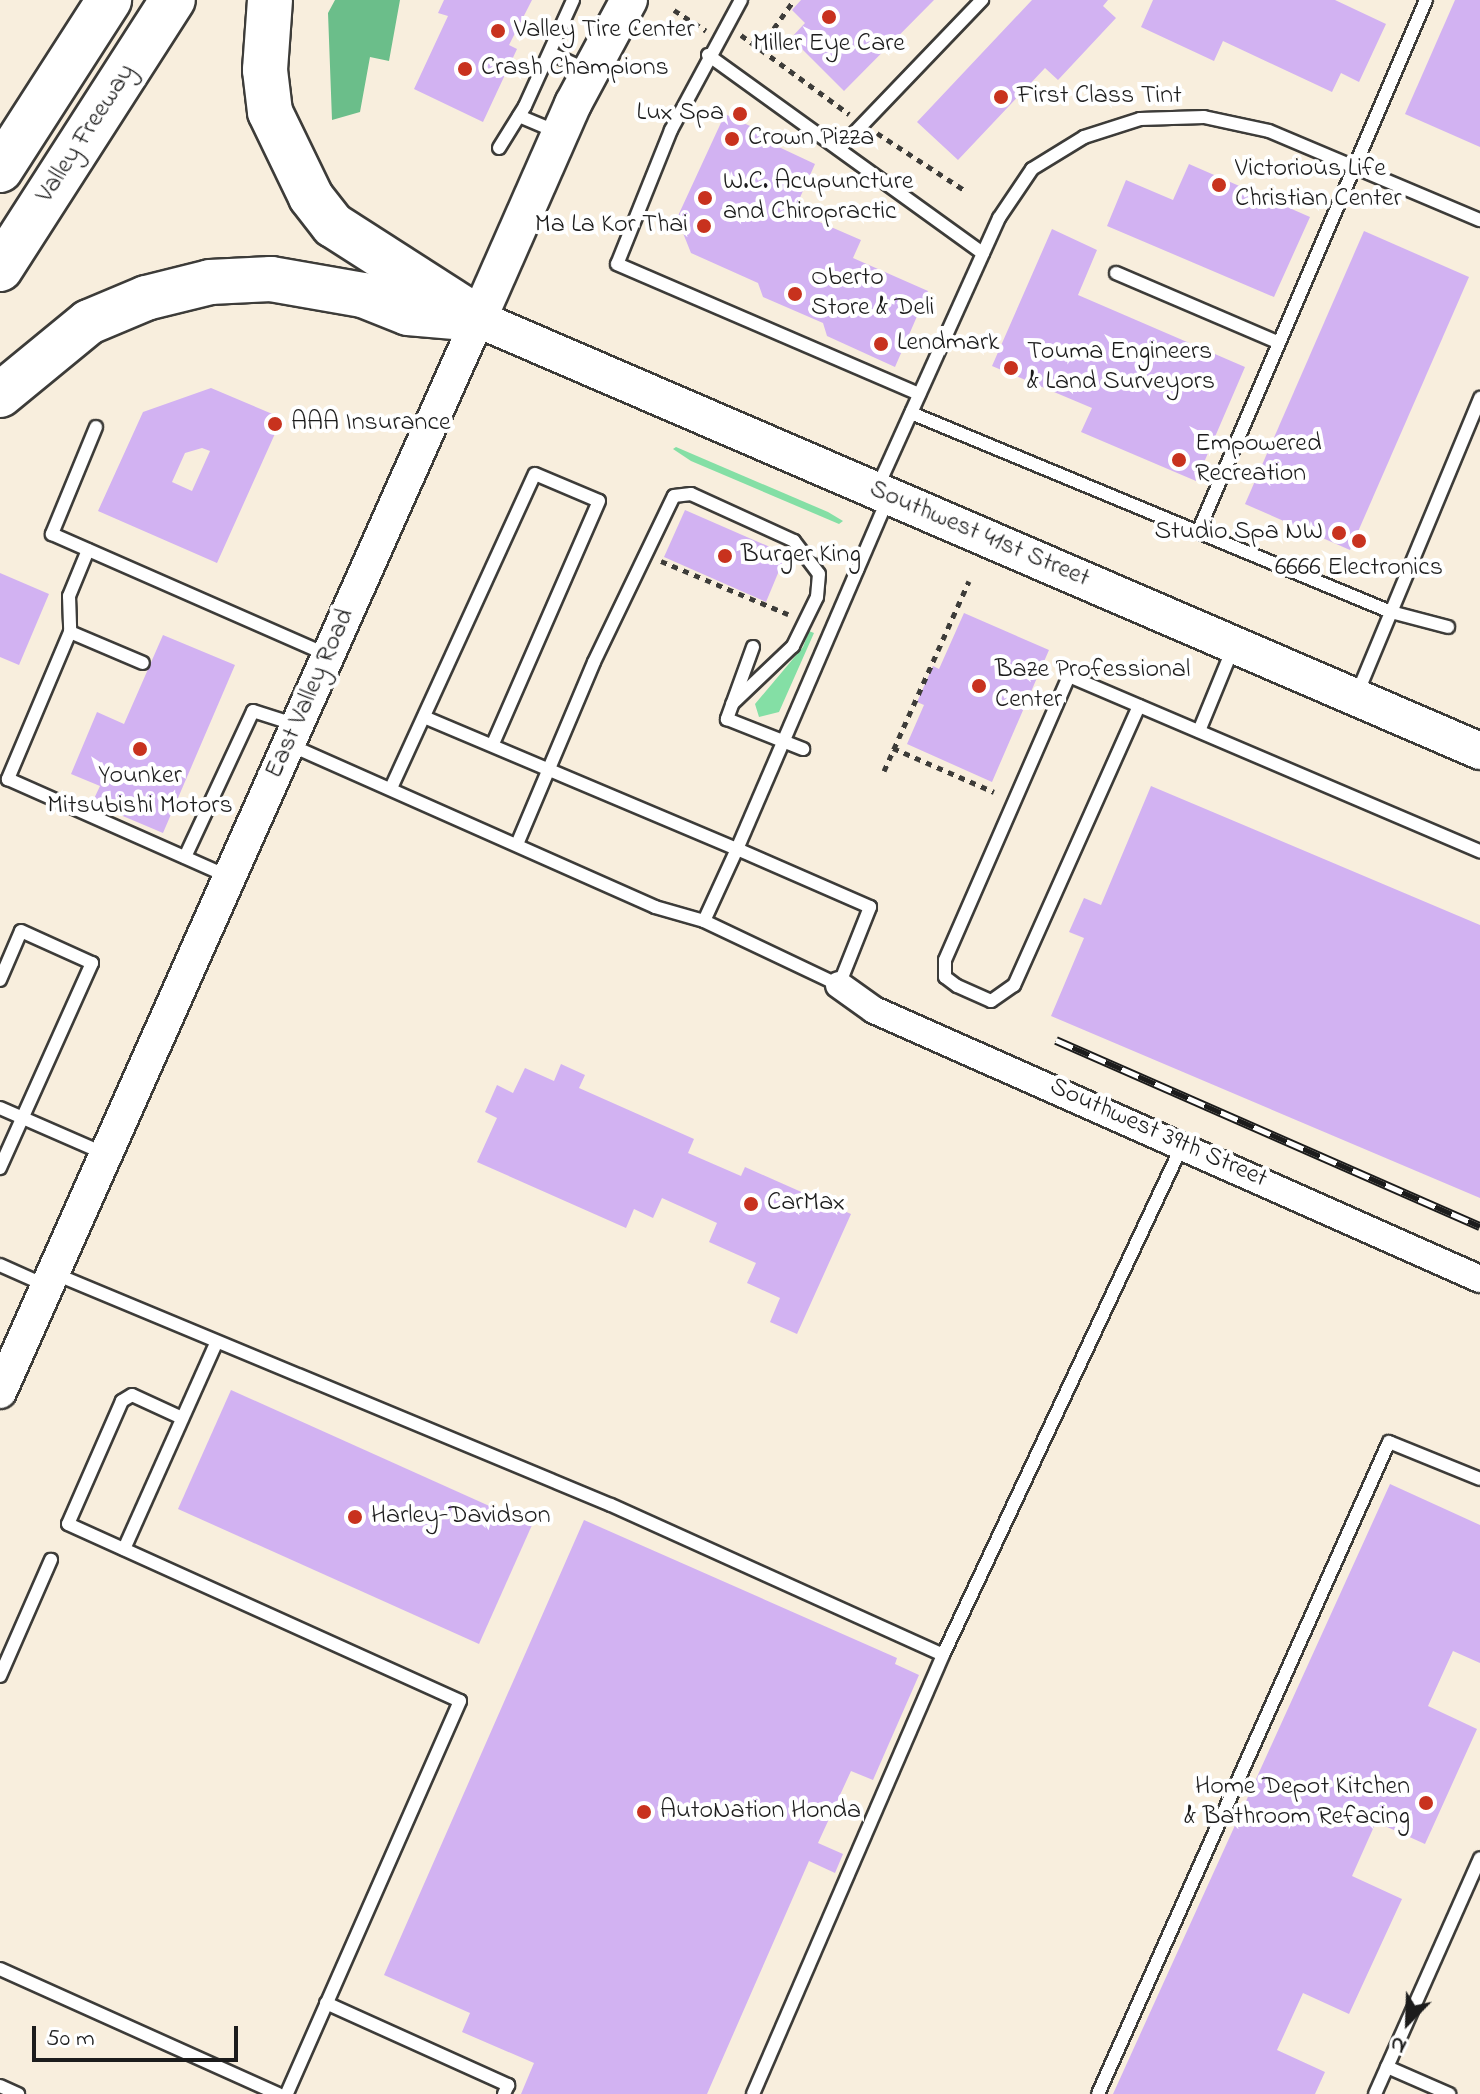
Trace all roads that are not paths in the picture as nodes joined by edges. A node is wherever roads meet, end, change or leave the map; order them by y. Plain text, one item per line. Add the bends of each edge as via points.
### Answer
1 (81, 0) edge
2 (109, 0) edge
3 (173, 0) edge
4 (270, 0) edge
5 (573, 0) edge
6 (741, 0) edge
7 (982, 0) edge
8 (624, 1) edge
9 (1422, 1) edge
10 (550, 53) junction
11 (708, 55) junction
12 (590, 71) junction
13 (519, 116) junction
14 (0, 125) edge
15 (560, 133) junction
16 (499, 148) dead end
17 (839, 149) junction
18 (1355, 165) junction
19 (0, 170) edge
20 (1480, 220) edge
21 (983, 253) junction
22 (0, 269) edge
23 (1116, 273) dead end
24 (478, 319) junction
25 (1279, 343) junction
26 (919, 394) junction
27 (0, 395) edge
28 (1480, 398) edge
29 (911, 413) junction
30 (96, 427) dead end
31 (883, 493) junction
32 (1198, 532) junction
33 (88, 550) junction
34 (1391, 612) junction
35 (1448, 627) dead end
36 (70, 632) junction
37 (1234, 645) junction
38 (753, 647) dead end
39 (328, 656) junction
40 (143, 663) dead end
41 (1355, 697) junction
42 (732, 704) junction
43 (1139, 706) junction
44 (424, 717) junction
45 (1199, 731) junction
46 (293, 735) junction
47 (783, 741) junction
48 (493, 744) junction
49 (803, 749) dead end
50 (1480, 751) edge
51 (548, 767) junction
52 (391, 788) junction
53 (518, 842) junction
54 (737, 849) junction
55 (1480, 851) edge
56 (185, 857) junction
57 (229, 877) junction
58 (704, 921) junction
59 (0, 980) edge
60 (839, 985) junction
61 (0, 1108) edge
62 (23, 1118) junction
63 (1183, 1144) junction
64 (106, 1154) junction
65 (0, 1168) edge
66 (0, 1265) edge
67 (1480, 1279) edge
68 (50, 1280) junction
69 (216, 1343) junction
70 (0, 1392) edge
71 (182, 1418) junction
72 (1480, 1479) edge
73 (124, 1549) junction
74 (51, 1560) dead end
75 (943, 1655) junction
76 (0, 1676) edge
77 (1480, 1858) edge
78 (0, 1969) edge
79 (326, 2003) junction
80 (1387, 2067) junction
81 (0, 2086) edge
82 (506, 2089) edge
83 (18, 2094) edge
84 (278, 2094) edge
85 (287, 2094) edge
86 (753, 2094) edge
87 (1098, 2094) edge
88 (1375, 2094) edge
89 (1449, 2094) edge

1 - 14 highway
2 - 19 highway
3 - 22 highway, Valley Freeway
4 - 24 highway via 265,70 270,112 311,197 333,225
5 - 10 lane
6 - 11 lane
7 - 17 lane
8 - 12 main road, East Valley Road
9 - 18 lane
10 - 12 lane
10 - 13 lane
11 - 17 lane
11 - 26 lane via 617,264
12 - 15 main road, East Valley Road
13 - 15 lane
13 - 16 lane
15 - 24 main road, East Valley Road
17 - 21 lane
18 - 20 lane
18 - 21 lane via 1269,131 1204,117 1140,119 1084,137 1032,169
18 - 25 lane
21 - 26 lane
23 - 25 lane
24 - 27 highway via 408,313 363,295 271,279 199,284 146,298 89,322
24 - 31 main road, Southwest 41st Street
24 - 39 street, East Valley Road
25 - 32 lane
26 - 29 lane
28 - 34 lane
29 - 31 lane
29 - 32 lane
30 - 33 lane via 52,534
31 - 37 main road, Southwest 41st Street
31 - 47 lane
32 - 34 lane
33 - 36 lane via 69,596
33 - 39 lane
34 - 35 lane
34 - 41 lane
36 - 40 lane
36 - 56 lane via 8,779
37 - 41 main road, Southwest 41st Street
37 - 45 lane
38 - 42 lane
39 - 46 street, East Valley Road
41 - 50 main road, Southwest 41st Street
42 - 47 lane via 727,719
42 - 51 lane via 793,646 817,597 819,574 794,541 691,494 674,496
43 - 43 lane via 1069,676 945,960 945,977 957,986 991,1001 1014,985
43 - 45 lane
44 - 48 lane
44 - 48 lane via 535,474 599,501
44 - 52 lane
45 - 55 lane
46 - 52 lane
46 - 56 lane via 253,711
46 - 57 street, East Valley Road
47 - 49 lane
47 - 54 lane
48 - 51 lane
51 - 53 lane
51 - 54 lane
52 - 53 lane
53 - 58 lane via 655,907
54 - 58 lane
54 - 60 lane via 870,907
56 - 57 lane
57 - 64 street, East Valley Road
58 - 60 lane
59 - 62 lane via 21,931 92,963
60 - 63 street, Southwest 39th Street via 874,1010
61 - 62 lane
62 - 64 lane
62 - 65 lane
63 - 67 street, Southwest 39th Street
63 - 75 lane
64 - 68 street, East Valley Road
66 - 68 lane
68 - 69 lane
68 - 70 street, East Valley Road
69 - 71 lane
69 - 75 lane via 611,1505
71 - 73 lane
71 - 73 lane via 132,1395 122,1401 68,1524
72 - 87 lane via 1389,1442
73 - 79 lane via 460,1701
74 - 76 lane
75 - 86 lane
77 - 80 lane
78 - 84 lane
79 - 82 lane
79 - 85 lane
80 - 88 lane
80 - 89 lane
81 - 83 lane

